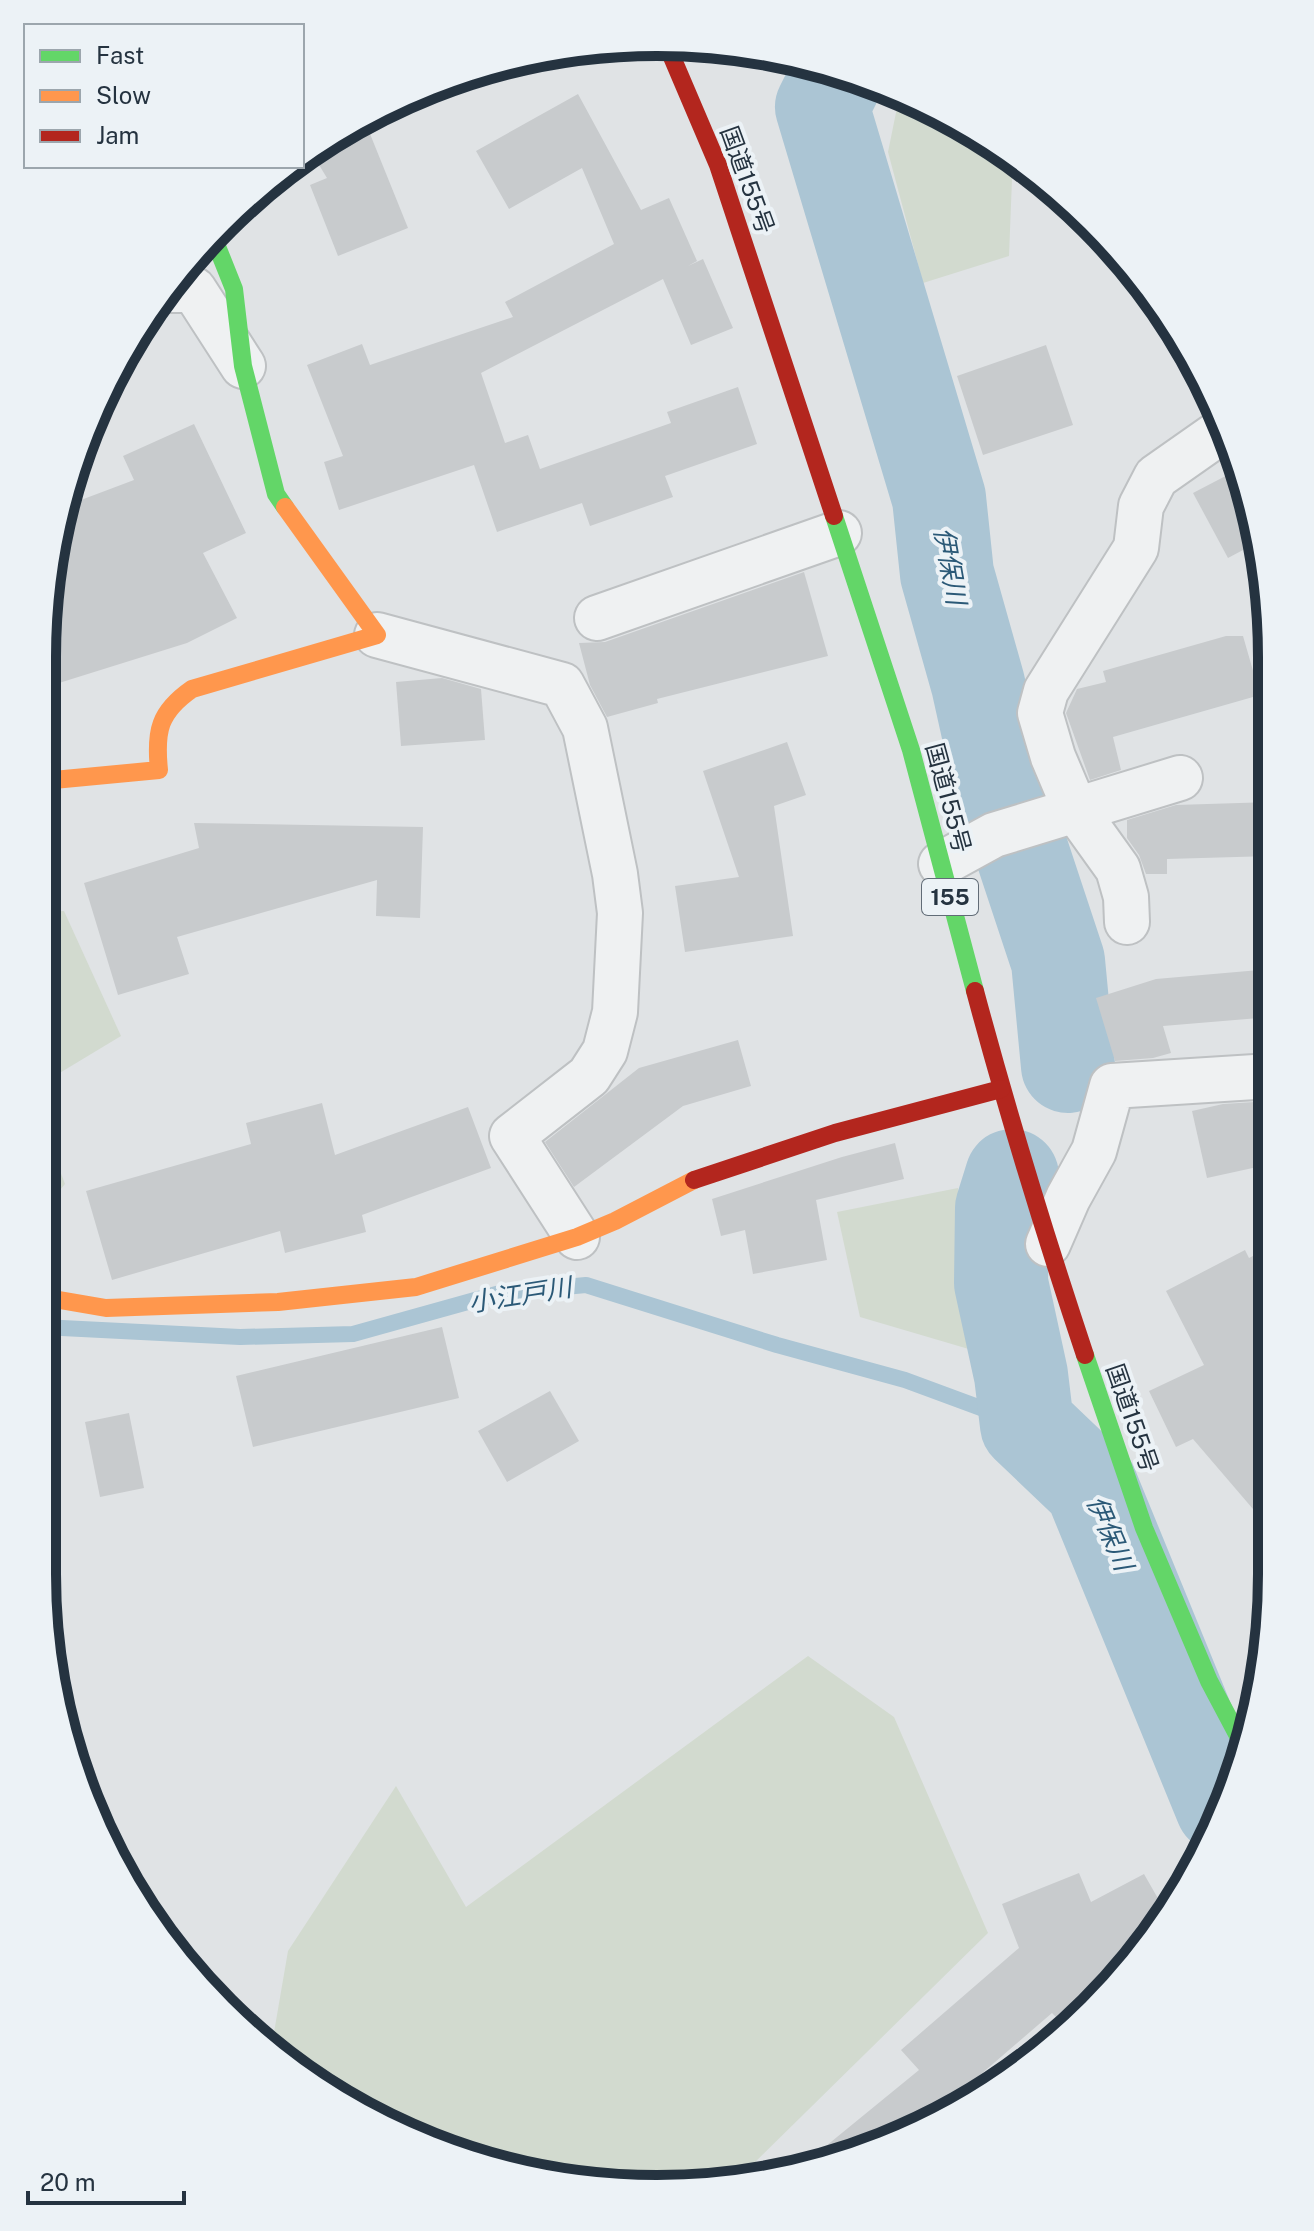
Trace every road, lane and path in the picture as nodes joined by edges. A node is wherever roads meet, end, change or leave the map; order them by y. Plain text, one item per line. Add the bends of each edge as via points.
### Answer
1 (672, 56) edge
2 (217, 248) edge
3 (181, 290) edge
4 (243, 366) junction
5 (1215, 435) edge
6 (839, 533) junction
7 (597, 618) dead end
8 (377, 635) junction
9 (1180, 778) dead end
10 (56, 780) edge
11 (1056, 816) junction
12 (941, 864) junction
13 (1127, 922) dead end
14 (1258, 1077) edge
15 (1001, 1089) junction
16 (577, 1237) junction
17 (1048, 1244) junction
18 (56, 1299) edge
19 (1237, 1734) edge

1 - 6 main road, 国道155号 / 155 via 718,165
2 - 4 main road via 234,289
3 - 4 street via 194,290
4 - 8 main road via 276,494
5 - 11 street via 1156,477 1141,506 1136,548 1046,691 1040,713 1053,757
6 - 7 street
6 - 12 main road, 国道155号 / 155 via 911,750
8 - 10 main road via 192,689 172,701 160,722 159,770
8 - 16 street via 562,685 585,728 620,913 615,1012 605,1051 589,1076 512,1136
9 - 11 street
11 - 12 street via 994,835
11 - 13 street via 1118,869
12 - 15 main road, 国道155号 / 155
14 - 17 street via 1112,1086 1094,1151
15 - 16 main road via 701,1176
15 - 17 main road, 国道155号 / 155
16 - 18 main road via 416,1287 278,1302 106,1308
17 - 19 main road, 国道155号 / 155 via 1144,1528

